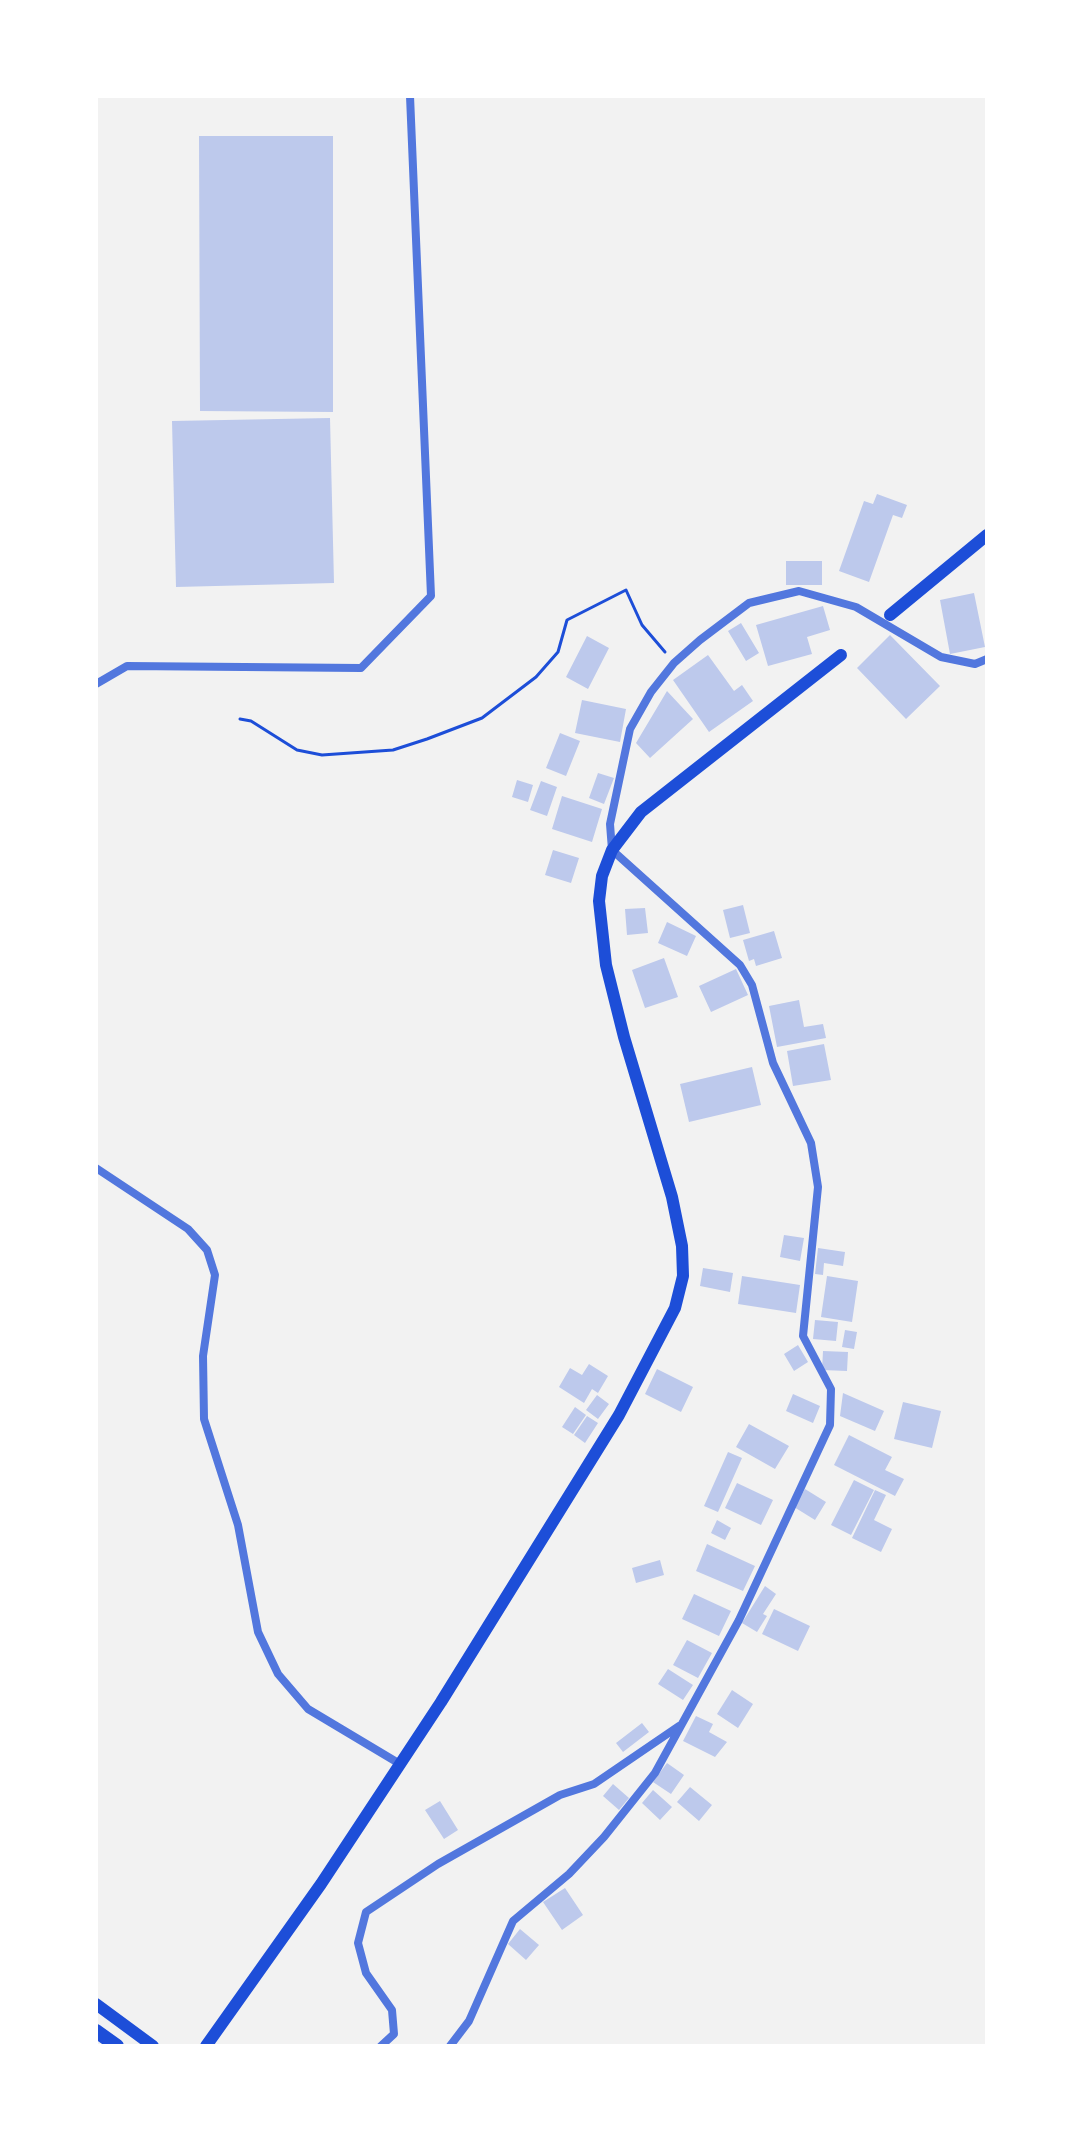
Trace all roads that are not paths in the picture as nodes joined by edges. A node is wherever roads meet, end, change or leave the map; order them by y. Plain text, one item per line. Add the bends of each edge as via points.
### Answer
1 (410, 96) edge
2 (987, 535) edge
3 (890, 615) dead end
4 (841, 655) dead end
5 (987, 659) edge
6 (96, 684) edge
7 (612, 850) junction
8 (96, 1168) edge
9 (681, 1725) junction
10 (400, 1764) junction
11 (96, 2004) edge
12 (96, 2031) edge
13 (117, 2046) edge
14 (153, 2046) edge
15 (206, 2046) edge
16 (381, 2046) edge
17 (450, 2046) edge

1 - 6 street via 431,596 361,668 127,666
2 - 3 main road
4 - 7 main road via 641,812
5 - 7 street via 975,664 941,657 856,607 799,591 749,603 674,663 630,729 610,824
7 - 9 street via 740,965 752,985 773,1063 811,1143 818,1187 803,1336 831,1389 830,1425 739,1620
7 - 10 main road via 599,901 606,965 672,1197 682,1246 680,1287 675,1308 619,1415
8 - 10 street via 188,1229 207,1250 215,1275 203,1356 204,1419 238,1525 258,1632 278,1674 308,1709
9 - 16 street via 594,1784 560,1795 366,1912 358,1943 366,1973 392,2010 394,2034
9 - 17 street via 655,1773 604,1837 513,1921 469,2021
10 - 15 main road
11 - 14 main road
12 - 13 highway

